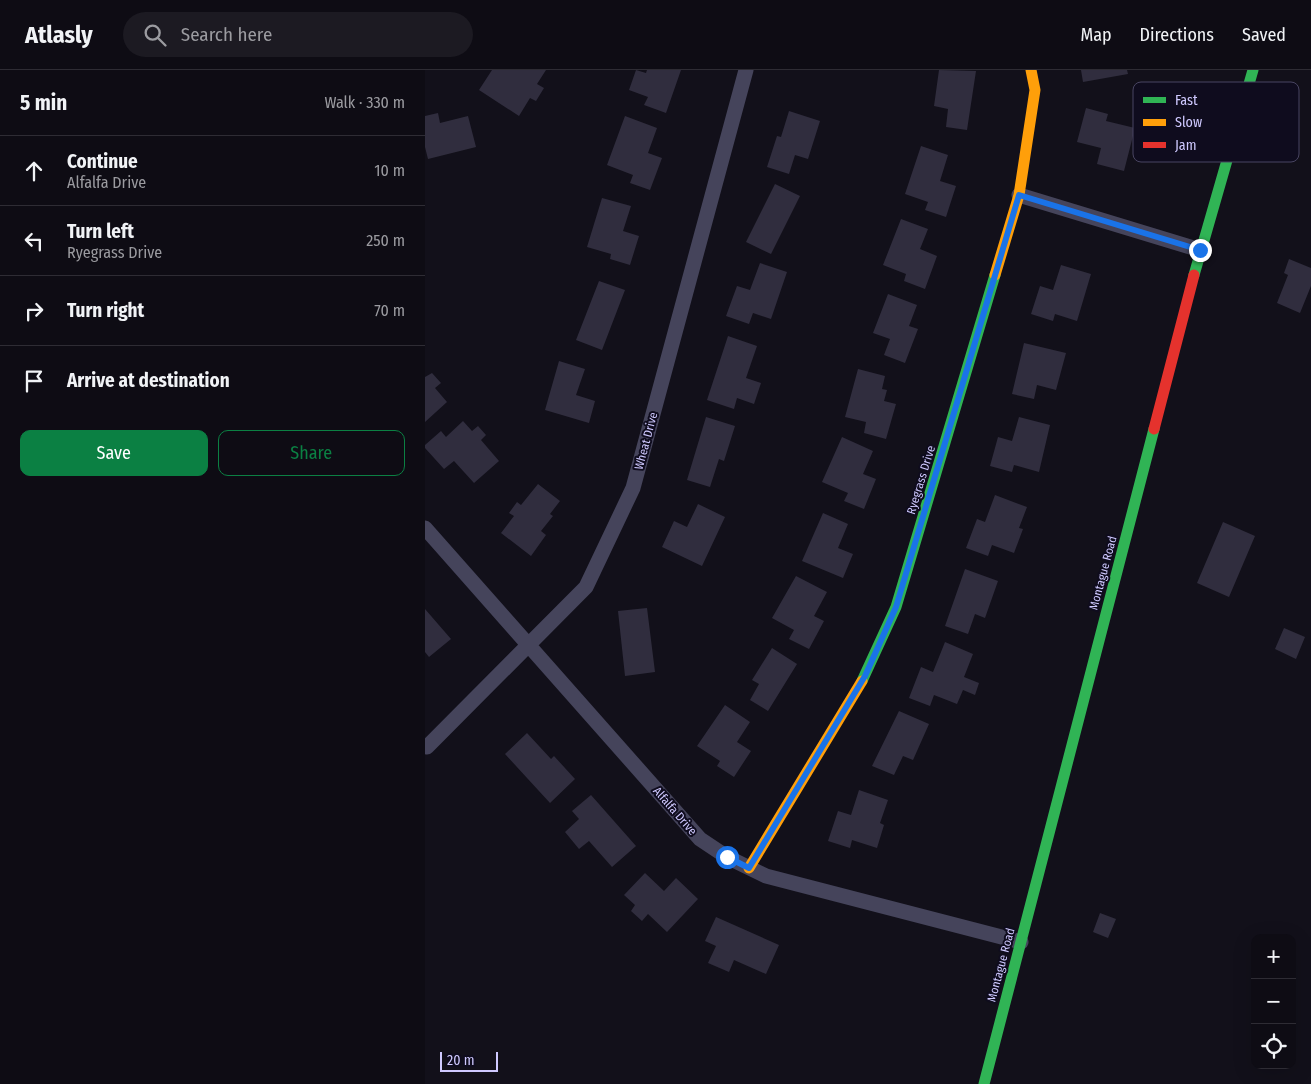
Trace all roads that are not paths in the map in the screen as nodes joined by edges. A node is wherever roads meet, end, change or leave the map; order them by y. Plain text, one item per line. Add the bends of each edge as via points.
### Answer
1 (746, 70) edge
2 (1031, 70) edge
3 (1253, 70) edge
4 (1249, 82) edge
5 (1226, 162) edge
6 (1019, 195) junction
7 (1200, 250) junction
8 (425, 528) edge
9 (529, 646) junction
10 (427, 747) dead end
11 (749, 868) junction
12 (1021, 942) junction
13 (985, 1084) edge

1 - 9 street, Wheat Drive via 633,488 586,587
2 - 6 main road, Ryegrass Drive via 1035,90
3 - 4 main road, Montague Road
5 - 7 main road, Montague Road
6 - 7 street
6 - 11 main road, Ryegrass Drive via 896,607 865,676
7 - 12 main road, Montague Road
8 - 9 street, Alfalfa Drive
9 - 10 street, Wheat Drive
9 - 11 street, Alfalfa Drive via 700,839
11 - 12 street, Alfalfa Drive via 766,876
12 - 13 main road, Montague Road

